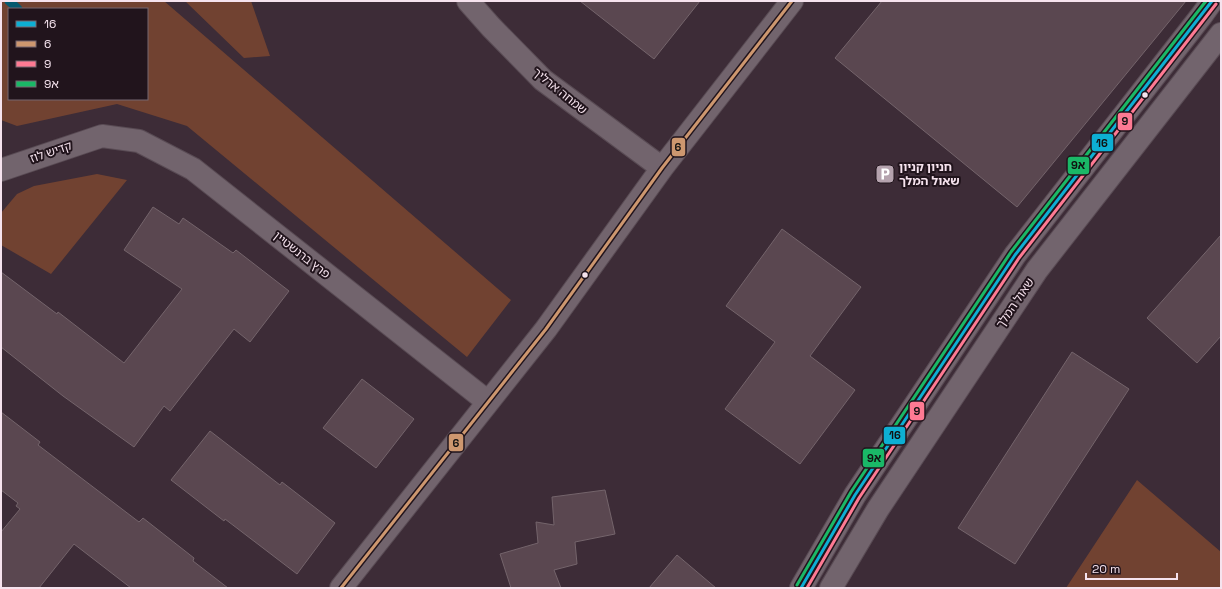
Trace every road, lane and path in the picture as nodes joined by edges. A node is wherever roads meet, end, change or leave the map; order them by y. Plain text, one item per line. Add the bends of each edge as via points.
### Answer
1 (468, 1) edge
2 (792, 1) edge
3 (1212, 1) edge
4 (1221, 34) edge
5 (102, 136) joint
6 (662, 168) junction
7 (1, 170) edge
8 (488, 402) junction
9 (341, 588) edge
10 (801, 588) edge
11 (831, 588) edge

1 - 6 street, שמחה ארליך via 542,80
2 - 6 street
3 - 10 street via 1015,255 856,495
4 - 11 street, שאול המלך via 1037,270 878,509
5 - 7 street, קדיש לוז
5 - 8 street, פרץ ברנשטיין via 139,141 193,169
6 - 8 street via 546,329
8 - 9 street

